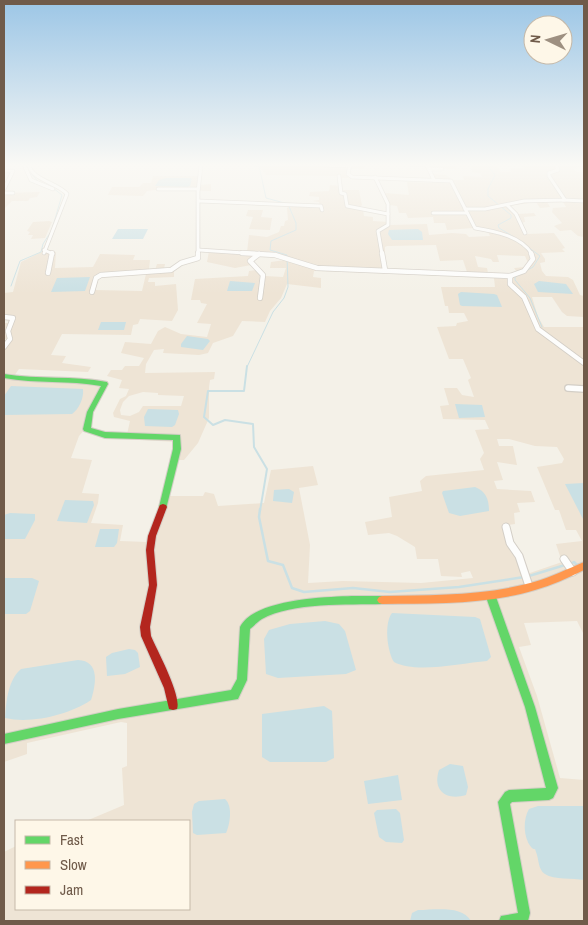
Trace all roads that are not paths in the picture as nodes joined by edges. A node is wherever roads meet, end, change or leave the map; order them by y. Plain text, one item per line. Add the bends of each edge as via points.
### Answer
1 (60, 208) edge
2 (199, 208) edge
3 (358, 208) edge
4 (388, 208) edge
5 (464, 208) edge
6 (485, 208) edge
7 (510, 208) edge
8 (466, 211) junction
9 (433, 213) dead end
10 (388, 214) junction
11 (525, 233) dead end
12 (200, 250) junction
13 (259, 254) junction
14 (385, 270) junction
15 (48, 274) dead end
16 (511, 276) junction
17 (92, 292) dead end
18 (260, 298) dead end
19 (4, 317) edge
20 (4, 347) edge
21 (584, 362) edge
22 (4, 376) edge
23 (568, 388) dead end
24 (584, 389) edge
25 (506, 527) dead end
26 (584, 566) edge
27 (527, 580) junction
28 (491, 597) junction
29 (173, 705) junction
30 (4, 739) edge
31 (506, 921) edge

1 - 15 street via 44,252 53,253
2 - 12 street
3 - 10 street
4 - 10 street
5 - 8 street
6 - 8 street
7 - 11 street via 518,215
8 - 9 street
8 - 16 street via 475,228 504,235 530,252 534,258 526,268
10 - 14 street via 388,226 378,229
12 - 13 street
12 - 17 street via 198,259 173,270 98,276
13 - 14 street via 288,257 317,268
13 - 18 street via 250,261 263,275
14 - 16 street
16 - 21 street via 510,284 524,297 538,329
19 - 20 street via 13,318 8,331 10,339
22 - 29 street via 105,384 90,412 87,429 111,436 148,434 177,437 164,504 152,536 152,586 145,626
23 - 24 street
25 - 27 street
26 - 27 street via 570,566
27 - 28 street
28 - 29 street via 341,600 263,613 245,627 244,671 240,689 227,697
28 - 31 street via 530,707 552,788 549,794 509,796 504,802 524,913 522,919
29 - 30 street

